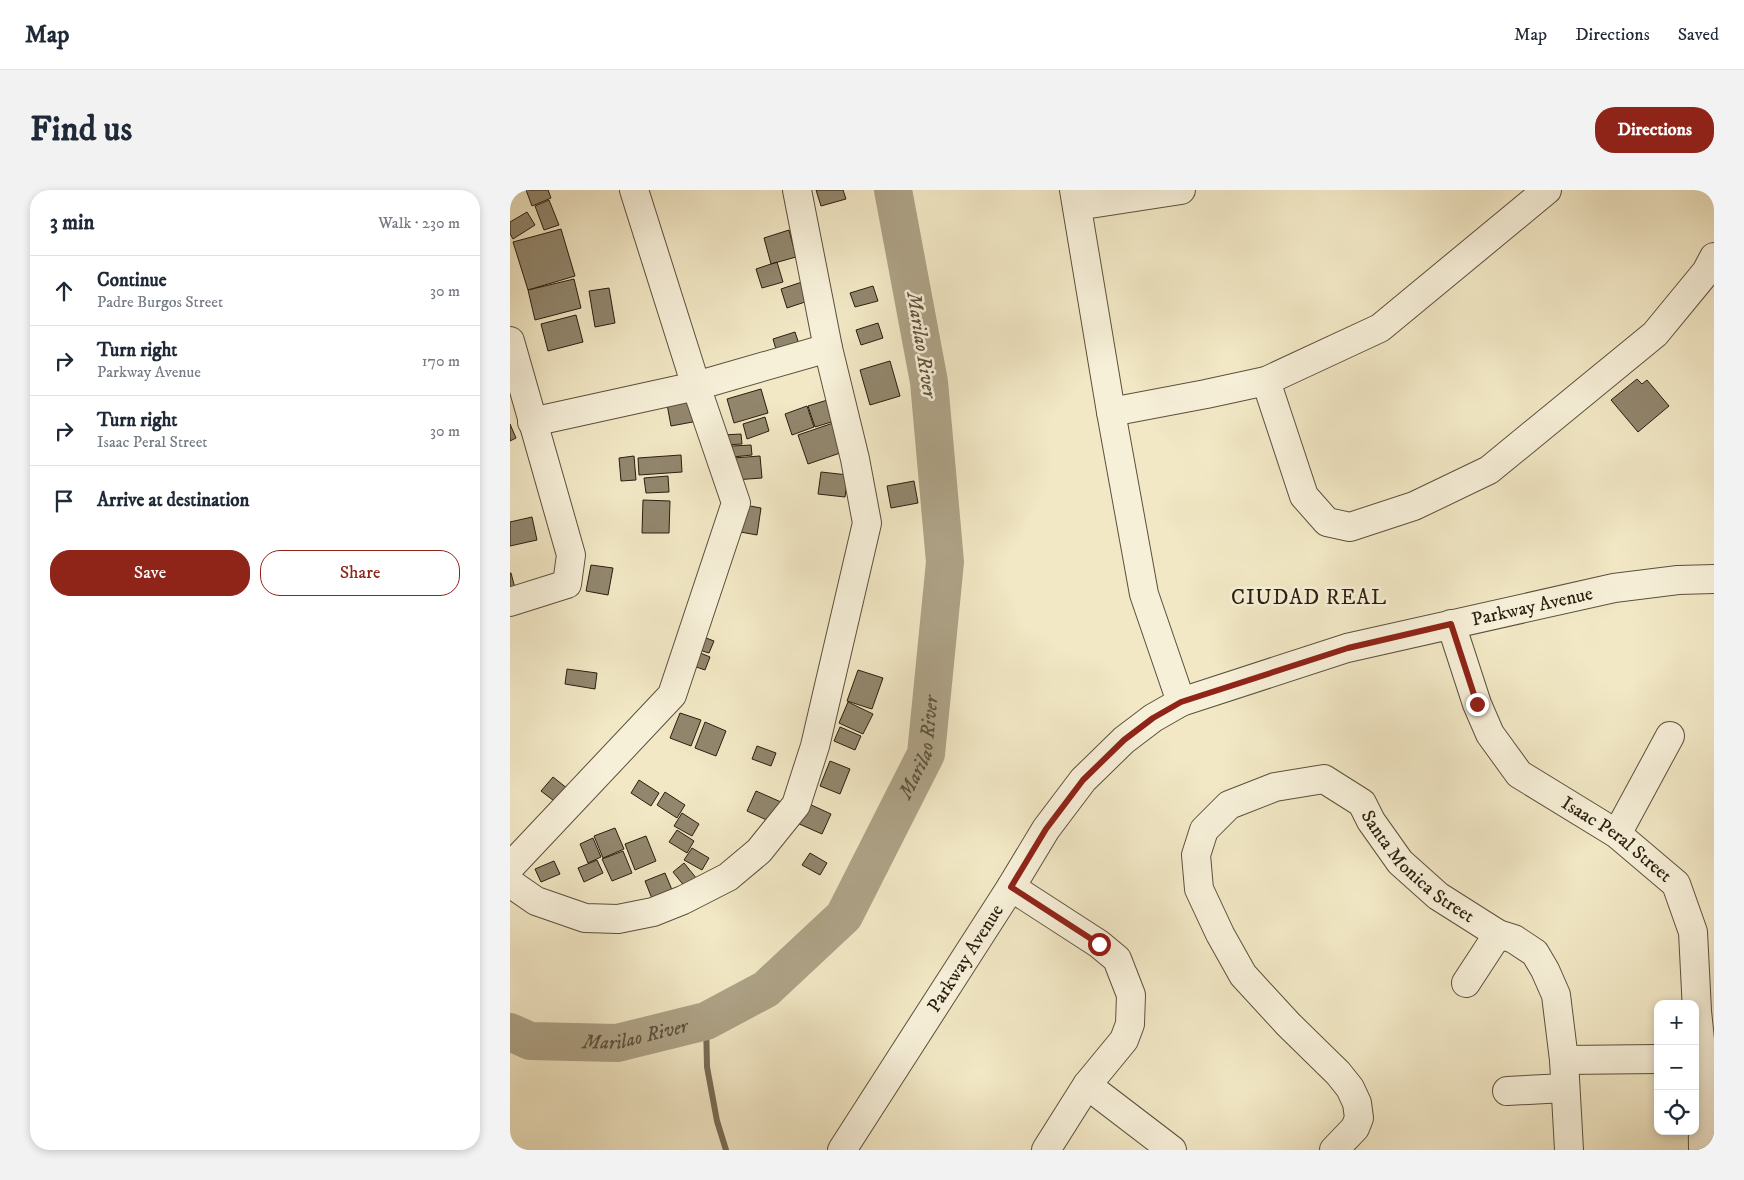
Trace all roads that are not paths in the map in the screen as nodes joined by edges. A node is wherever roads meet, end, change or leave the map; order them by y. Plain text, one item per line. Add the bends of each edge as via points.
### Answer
1 (634, 190) edge
2 (797, 190) edge
3 (1181, 190) edge
4 (1547, 190) edge
5 (1075, 198) edge
6 (1714, 257) edge
7 (510, 341) edge
8 (828, 348) junction
9 (1266, 381) junction
10 (696, 386) junction
11 (1111, 412) junction
12 (532, 422) junction
13 (1714, 580) edge
14 (510, 602) edge
15 (1451, 624) junction
16 (1181, 702) junction
17 (1670, 736) dead end
18 (1617, 834) junction
19 (510, 867) edge
20 (510, 883) edge
21 (1011, 887) junction
22 (1498, 934) junction
23 (1466, 983) dead end
24 (1698, 1045) edge
25 (1654, 1059) edge
26 (1699, 1059) edge
27 (1564, 1060) junction
28 (1087, 1085) junction
29 (1565, 1088) junction
30 (1507, 1091) dead end
31 (842, 1150) edge
32 (1046, 1150) edge
33 (1172, 1150) edge
34 (1334, 1150) edge
35 (1569, 1150) edge
36 (1703, 1150) edge

1 - 10 street
2 - 8 street
3 - 5 street
4 - 9 street via 1380,328
5 - 11 street
6 - 9 street via 1706,272 1655,334 1489,470 1414,506 1350,527 1326,522 1304,496
7 - 12 street
8 - 10 street
8 - 20 street via 867,523 815,746 796,805 759,851 728,877 652,912 618,919 585,918 536,901
9 - 11 street
10 - 12 street
10 - 19 street via 736,503 672,695
11 - 16 street via 1144,594
12 - 14 street via 571,555 567,584
13 - 15 street, Parkway Avenue via 1678,580 1614,588
15 - 16 street, Parkway Avenue via 1348,648
15 - 18 street, Isaac Peral Street via 1490,734 1519,774
16 - 21 street, Parkway Avenue via 1137,729 1083,780 1046,829
17 - 18 street
18 - 24 street, Isaac Peral Street via 1676,884 1693,932
21 - 28 street via 1118,959 1127,981 1131,995 1130,1024 1124,1040
21 - 31 street, Parkway Avenue
22 - 23 street
22 - 27 street, Santa Monica Street via 1514,939 1535,953 1545,970 1556,996
22 - 34 street, Santa Monica Street via 1424,884 1400,862 1362,803 1324,779 1275,787 1229,805 1204,830 1196,855 1199,889 1220,934 1243,975 1338,1073 1357,1104 1359,1118 1355,1128
25 - 27 street
26 - 36 street, Isaac Peral Street
27 - 29 street, Santa Monica Street
28 - 32 street
28 - 33 street
29 - 30 street
29 - 35 street, Santa Monica Street

